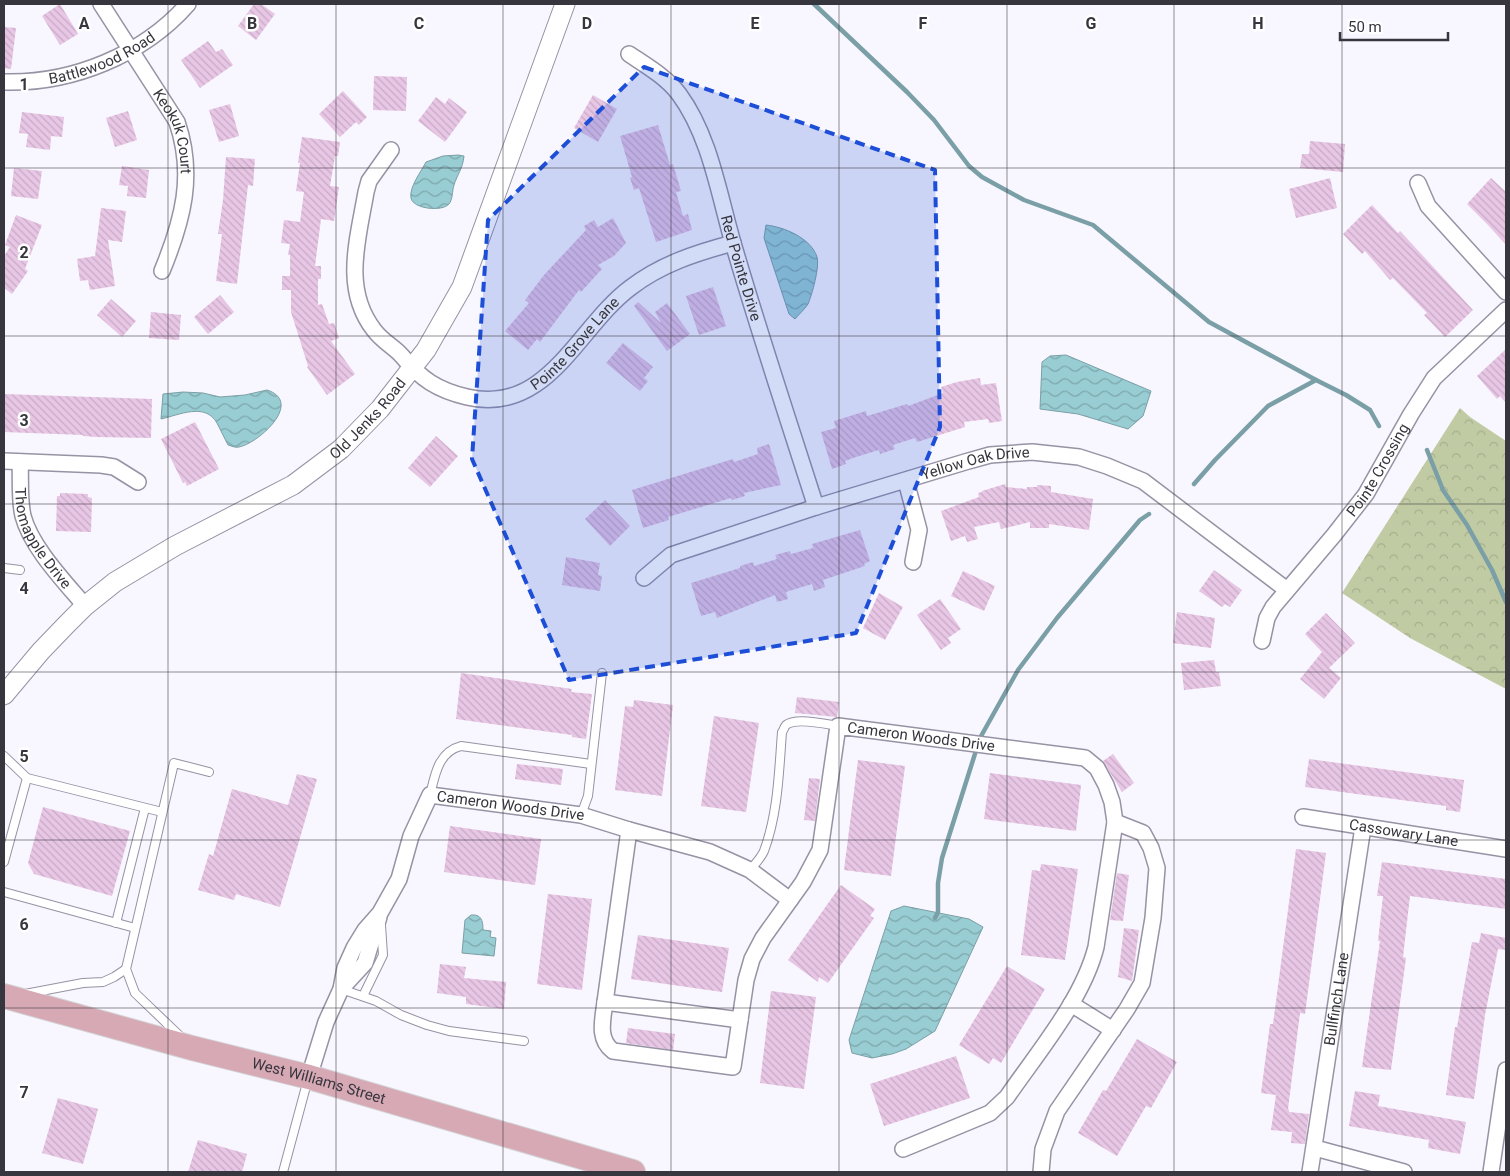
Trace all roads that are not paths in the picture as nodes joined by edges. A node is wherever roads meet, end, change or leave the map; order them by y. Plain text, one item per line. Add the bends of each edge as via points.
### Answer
1 (101, 4) edge
2 (188, 4) edge
3 (565, 4) edge
4 (132, 50) junction
5 (630, 54) dead end
6 (4, 82) edge
7 (391, 150) dead end
8 (1418, 183) dead end
9 (733, 243) junction
10 (162, 271) dead end
11 (1506, 292) edge
12 (1506, 310) edge
13 (412, 369) junction
14 (4, 461) edge
15 (20, 462) junction
16 (906, 481) junction
17 (138, 482) dead end
18 (816, 507) junction
19 (912, 562) dead end
20 (4, 568) edge
21 (20, 570) dead end
22 (644, 578) dead end
23 (1287, 590) junction
24 (85, 606) junction
25 (1262, 641) dead end
26 (602, 673) dead end
27 (4, 695) edge
28 (838, 726) junction
29 (4, 756) edge
30 (591, 764) junction
31 (209, 772) dead end
32 (27, 778) junction
33 (430, 795) junction
34 (146, 808) junction
35 (162, 812) junction
36 (581, 815) junction
37 (1303, 817) dead end
38 (1114, 822) junction
39 (1362, 827) junction
40 (629, 830) junction
41 (1506, 849) edge
42 (4, 862) edge
43 (750, 870) junction
44 (4, 892) edge
45 (790, 900) junction
46 (380, 913) junction
47 (116, 923) junction
48 (135, 928) junction
49 (126, 969) junction
50 (341, 989) junction
51 (6, 996) edge
52 (363, 996) junction
53 (605, 1002) junction
54 (1071, 1004) junction
55 (740, 1020) junction
56 (1113, 1030) junction
57 (524, 1042) dead end
58 (192, 1048) junction
59 (1506, 1070) edge
60 (309, 1078) junction
61 (1315, 1148) junction
62 (902, 1149) dead end
63 (283, 1172) edge
64 (633, 1172) edge
65 (1041, 1172) edge
66 (1310, 1172) edge
67 (1404, 1172) edge
68 (1491, 1172) edge

1 - 4 street, Keokuk Court
2 - 4 street, Battlewood Road
3 - 13 street, Old Jenks Road via 462,287
4 - 6 street, Battlewood Road via 71,74 27,82
4 - 10 street, Keokuk Court via 177,122 186,157 187,173 180,220
5 - 9 street, Red Pointe Drive via 666,80 690,111 716,179
7 - 13 street, Pointe Grove Lane via 369,181 366,192 354,267 355,285 364,315 373,329
8 - 11 street via 1428,206
9 - 13 street, Pointe Grove Lane via 677,260 647,276 616,300 541,381 512,396 479,399 452,394 428,382
9 - 18 street, Red Pointe Drive
12 - 23 street, Pointe Crossing via 1434,378 1366,494
13 - 24 street, Old Jenks Road via 380,409 341,449 311,472 293,485 175,546 115,582
14 - 15 street
15 - 17 street via 114,467
15 - 24 street, Thomapple Drive via 20,501 28,529 38,548
16 - 18 street, Yellow Oak Drive
16 - 19 street via 918,530
16 - 23 street, Yellow Oak Drive via 990,455 1032,452 1080,457 1143,481
18 - 22 street, Yellow Oak Drive via 671,555
20 - 21 lane
23 - 25 street, Pointe Crossing via 1267,618
24 - 27 street, Old Jenks Road
26 - 30 lane
28 - 38 street, Cameron Woods Drive via 1085,758 1098,768 1106,785
28 - 43 lane via 801,721 786,725 782,732 770,831 763,853
28 - 45 street, Cameron Woods Drive via 820,850
29 - 32 lane
30 - 33 lane via 461,746 444,754
30 - 36 lane via 588,796
31 - 35 lane via 174,763
32 - 34 lane
32 - 42 lane
33 - 36 street, Cameron Woods Drive
33 - 46 street, Cameron Woods Drive via 411,836 399,879
34 - 35 lane
34 - 47 lane
35 - 48 lane
36 - 40 street, Cameron Woods Drive
37 - 39 street, Cassowary Lane
38 - 54 street, Cameron Woods Drive via 1096,947 1091,966
38 - 56 street via 1143,833 1158,868 1142,983
39 - 41 street, Cassowary Lane
39 - 61 street, Bullfinch Lane
40 - 43 street, Cameron Woods Drive via 710,852
40 - 53 street
43 - 45 street, Cameron Woods Drive
44 - 47 lane
45 - 55 street, Cameron Woods Drive via 752,959
46 - 50 street, Cameron Woods Drive via 365,963
46 - 52 lane via 383,955
47 - 48 lane
48 - 49 lane
49 - 51 lane via 103,982
49 - 58 lane via 135,993
50 - 52 lane
50 - 60 street, Cameron Woods Drive via 326,1022
51 - 58 main road, West Williams Street
52 - 57 lane via 427,1026
53 - 55 street
53 - 55 street, Cameron Woods Drive via 603,1039 613,1051 733,1067
54 - 56 street
54 - 62 street, Cameron Woods Drive via 999,1106 990,1113
56 - 65 street via 1057,1111 1043,1149
58 - 60 main road, West Williams Street
59 - 68 street
60 - 63 lane
60 - 64 main road, West Williams Street
61 - 66 street, Bullfinch Lane
61 - 67 street

